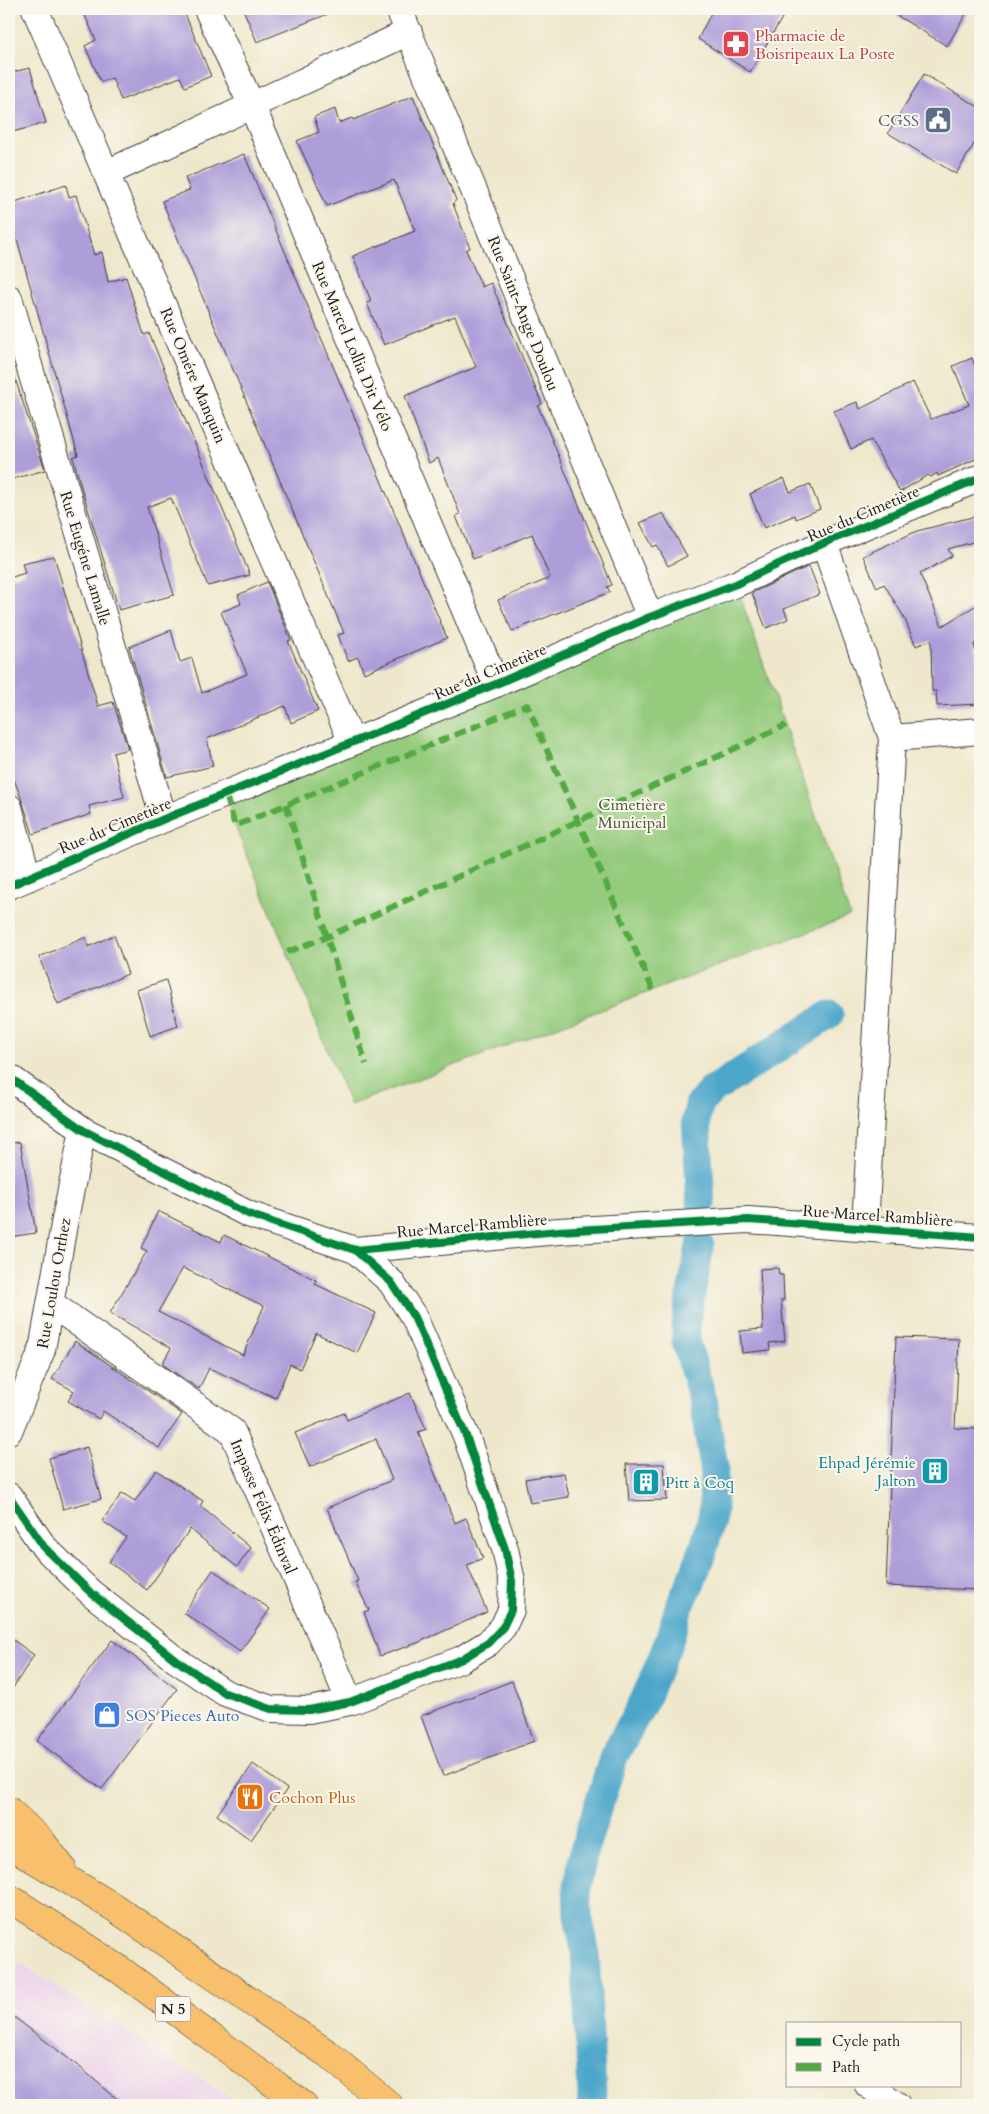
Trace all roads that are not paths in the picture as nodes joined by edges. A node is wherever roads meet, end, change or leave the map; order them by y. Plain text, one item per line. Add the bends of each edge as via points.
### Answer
1 (35, 9) edge
2 (207, 9) edge
3 (398, 9) edge
4 (408, 32) junction
5 (252, 106) junction
6 (108, 174) junction
7 (9, 298) edge
8 (980, 478) edge
9 (824, 543) junction
10 (650, 616) junction
11 (496, 684) junction
12 (980, 731) edge
13 (892, 738) junction
14 (352, 742) junction
15 (9, 807) edge
16 (164, 818) junction
17 (19, 882) edge
18 (9, 1077) edge
19 (83, 1130) junction
20 (865, 1227) junction
21 (980, 1237) edge
22 (355, 1250) junction
23 (50, 1302) junction
24 (9, 1431) edge
25 (9, 1496) edge
26 (350, 1702) junction
27 (10, 1812) edge
28 (9, 1844) edge
29 (73, 1882) junction
30 (9, 1898) edge
31 (9, 1910) edge
32 (40, 1919) junction
33 (869, 2086) edge
34 (303, 2105) edge
35 (389, 2105) edge
36 (897, 2105) edge

1 - 6 street, Rue Omére Manquin
2 - 5 street, Rue Marcel Lollia Dit Vélo
3 - 4 street, Rue Saint-Ange Doulou
4 - 5 street
4 - 10 street, Rue Saint-Ange Doulou
5 - 6 street
5 - 11 street, Rue Marcel Lollia Dit Vélo
6 - 14 street, Rue Omére Manquin
7 - 16 street, Rue Eugéne Lamalle
8 - 9 street, Rue du Cimetière
9 - 10 street, Rue du Cimetière via 736,584
9 - 13 street
10 - 11 street, Rue du Cimetière
11 - 14 street, Rue du Cimetière
12 - 13 street
13 - 20 street
14 - 16 street, Rue du Cimetière
15 - 17 street
16 - 17 street, Rue du Cimetière
18 - 19 street, Rue Marcel Ramblière
19 - 22 street, Rue Marcel Ramblière via 248,1214
19 - 23 street, Rue Loulou Orthez
20 - 21 street, Rue Marcel Ramblière
20 - 22 street, Rue Marcel Ramblière via 748,1220 559,1231
22 - 26 street via 391,1282 414,1317 466,1436 505,1549 512,1581 511,1610 503,1627 488,1643 462,1660
23 - 24 street, Rue Loulou Orthez via 42,1350
23 - 26 street, Impasse Félix Édinval via 232,1431
25 - 26 street via 44,1547 90,1592 176,1660 225,1693 271,1709 310,1710
27 - 29 highway via 40,1841
28 - 29 highway
29 - 35 highway via 328,2054
30 - 32 highway, N 5
31 - 32 highway
32 - 34 highway, N 5 via 116,1967
33 - 36 street

